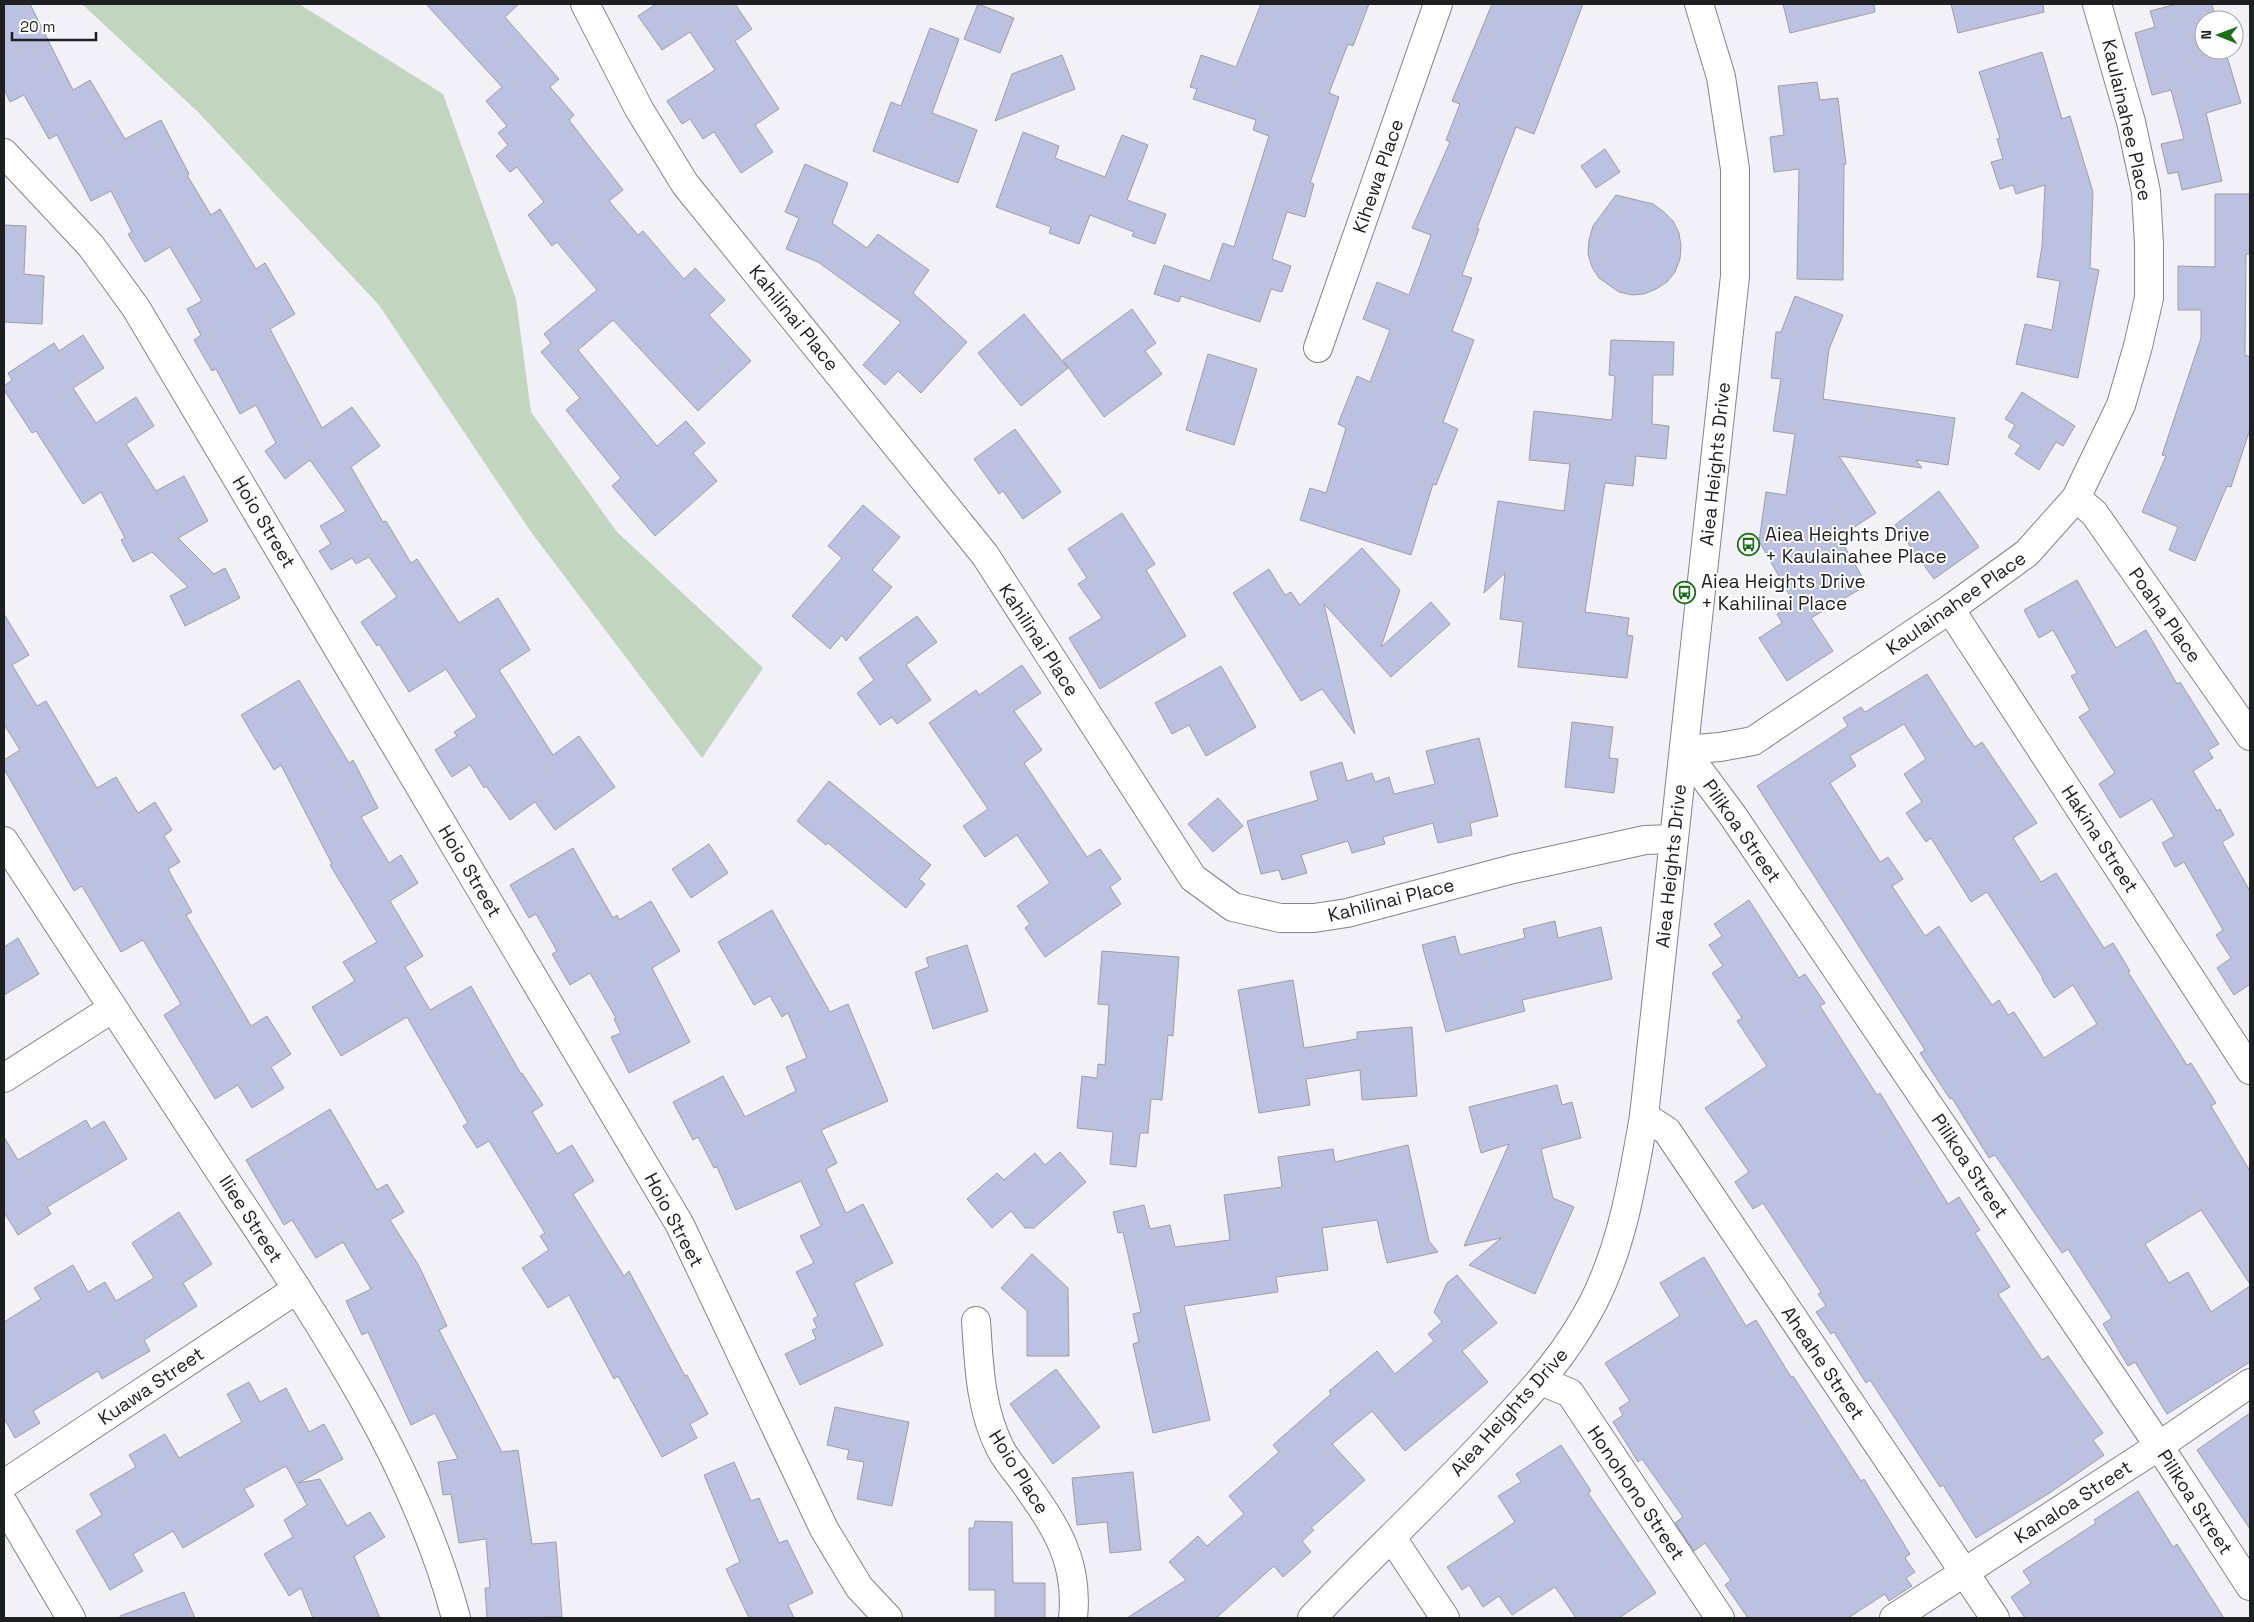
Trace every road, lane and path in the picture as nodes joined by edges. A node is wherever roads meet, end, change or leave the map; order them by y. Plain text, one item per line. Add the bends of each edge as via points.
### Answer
1 (585, 4) edge
2 (1438, 4) edge
3 (1699, 4) edge
4 (2097, 4) edge
5 (4, 153) edge
6 (1318, 348) dead end
7 (2076, 498) junction
8 (1950, 609) junction
9 (2250, 736) edge
10 (1684, 750) junction
11 (1673, 839) junction
12 (4, 841) edge
13 (113, 1008) junction
14 (2250, 1070) edge
15 (4, 1078) edge
16 (1644, 1116) junction
17 (297, 1289) junction
18 (976, 1321) dead end
19 (1541, 1381) junction
20 (2250, 1383) edge
21 (2159, 1446) junction
22 (4, 1484) edge
23 (4, 1504) edge
24 (1392, 1538) junction
25 (1964, 1573) junction
26 (2250, 1586) edge
27 (71, 1618) edge
28 (456, 1618) edge
29 (888, 1618) edge
30 (1073, 1618) edge
31 (1312, 1618) edge
32 (1445, 1618) edge
33 (1720, 1618) edge
34 (1894, 1618) edge
35 (1995, 1618) edge

1 - 11 street, Kahilinai Place via 639,109 685,184 985,555 1193,878 1233,908 1280,918 1314,918 1347,913 1512,869 1646,840
2 - 6 street, Kihewa Place
3 - 10 street, Aiea Heights Drive via 1721,77 1735,169 1735,276
4 - 7 street, Kaulainahee Place via 2131,122 2146,192 2150,244 2149,298 2121,405
5 - 29 street, Hoio Street via 91,246 136,308 680,1225 824,1529 859,1587
7 - 8 street, Kaulainahee Place via 2027,553
7 - 9 street, Poaha Place via 2094,513
8 - 10 street, Kaulainahee Place via 1753,741
8 - 14 street, Hakina Street
10 - 11 street, Aiea Heights Drive
10 - 21 street, Pilikoa Street via 1732,813
11 - 16 street, Aiea Heights Drive
12 - 13 street, Iliee Street
13 - 15 street
13 - 17 street, Iliee Street
16 - 19 street, Aiea Heights Drive via 1628,1203 1615,1250 1595,1299 1573,1340
16 - 25 street, Aheahe Street via 1667,1131
17 - 22 street, Kuawa Street
17 - 28 street, Iliee Street via 352,1379 418,1505
18 - 30 street, Hoio Place via 981,1390 988,1421 1000,1450 1041,1506 1064,1546 1074,1575
19 - 24 street, Aiea Heights Drive
19 - 33 street, Honohono Street via 1570,1394
20 - 21 street, Kanaloa Street
21 - 25 street, Kanaloa Street
21 - 26 street, Pilikoa Street
23 - 27 street
24 - 31 street, Aiea Heights Drive
24 - 32 street
25 - 34 street, Kanaloa Street
25 - 35 street, Aheahe Street

